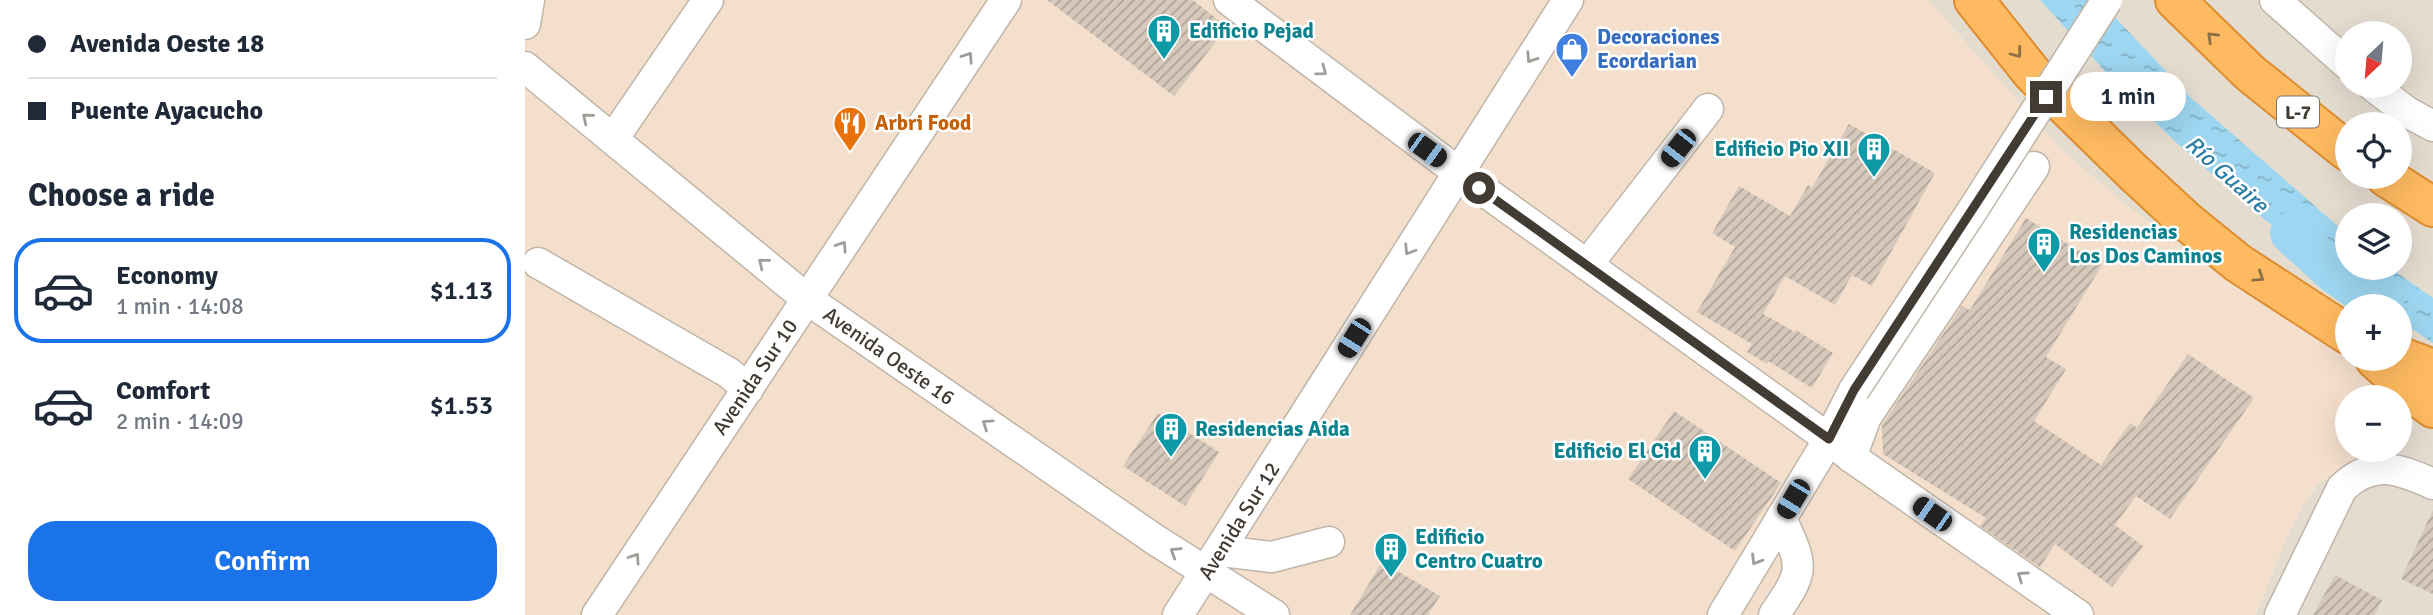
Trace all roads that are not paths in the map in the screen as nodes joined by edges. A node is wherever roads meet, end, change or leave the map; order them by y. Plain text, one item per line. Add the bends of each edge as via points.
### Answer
1 (529, 0) edge
2 (708, 0) edge
3 (1006, 0) edge
4 (1229, 0) edge
5 (1568, 0) edge
6 (1974, 0) edge
7 (2107, 0) edge
8 (2175, 0) edge
9 (2275, 0) edge
10 (525, 24) edge
11 (2335, 53) edge
12 (525, 67) edge
13 (2389, 98) edge
14 (1708, 108) dead end
15 (2433, 126) edge
16 (613, 139) junction
17 (2335, 141) edge
18 (2033, 167) dead end
19 (1458, 172) junction
20 (2405, 189) edge
21 (2433, 207) edge
22 (538, 263) dead end
23 (1587, 265) junction
24 (807, 299) junction
25 (2335, 326) edge
26 (2412, 361) edge
27 (2433, 369) edge
28 (2388, 371) edge
29 (747, 388) junction
30 (2433, 408) edge
31 (1840, 448) junction
32 (2433, 484) edge
33 (1781, 518) junction
34 (1329, 542) dead end
35 (1214, 562) junction
36 (597, 615) edge
37 (1178, 615) edge
38 (1274, 615) edge
39 (1723, 615) edge
40 (1774, 615) edge
41 (2078, 615) edge
42 (2280, 615) edge

1 - 10 street
2 - 16 street
24 -> 3 street, Avenida Sur 10
4 -> 19 street
5 -> 19 street, Avenida Sur 12
6 -> 25 highway via 2032,73 2185,220 2238,263
7 - 31 street, bridge via 1854,390
17 -> 8 highway, L-7 via 2250,73
9 - 11 street
16 -> 12 street, Avenida Oeste 16
13 - 15 street
14 - 23 street
24 -> 16 street, Avenida Oeste 16
18 - 31 street via 1866,417
19 - 23 street
19 -> 35 street, Avenida Sur 12
20 - 21 highway
22 - 29 street via 729,373
23 - 31 street
24 - 29 street, Avenida Sur 10
35 -> 24 street, Avenida Oeste 16 via 1154,539
26 - 27 highway
28 - 30 highway
36 -> 29 street, Avenida Sur 10
31 - 33 street
41 -> 31 street
32 - 42 street via 2388,469 2356,475 2342,488
33 -> 39 street
33 - 40 street via 1799,561 1799,575
34 - 35 street via 1272,558
35 - 37 street, Avenida Sur 12
35 - 38 street, Avenida Oeste 16

